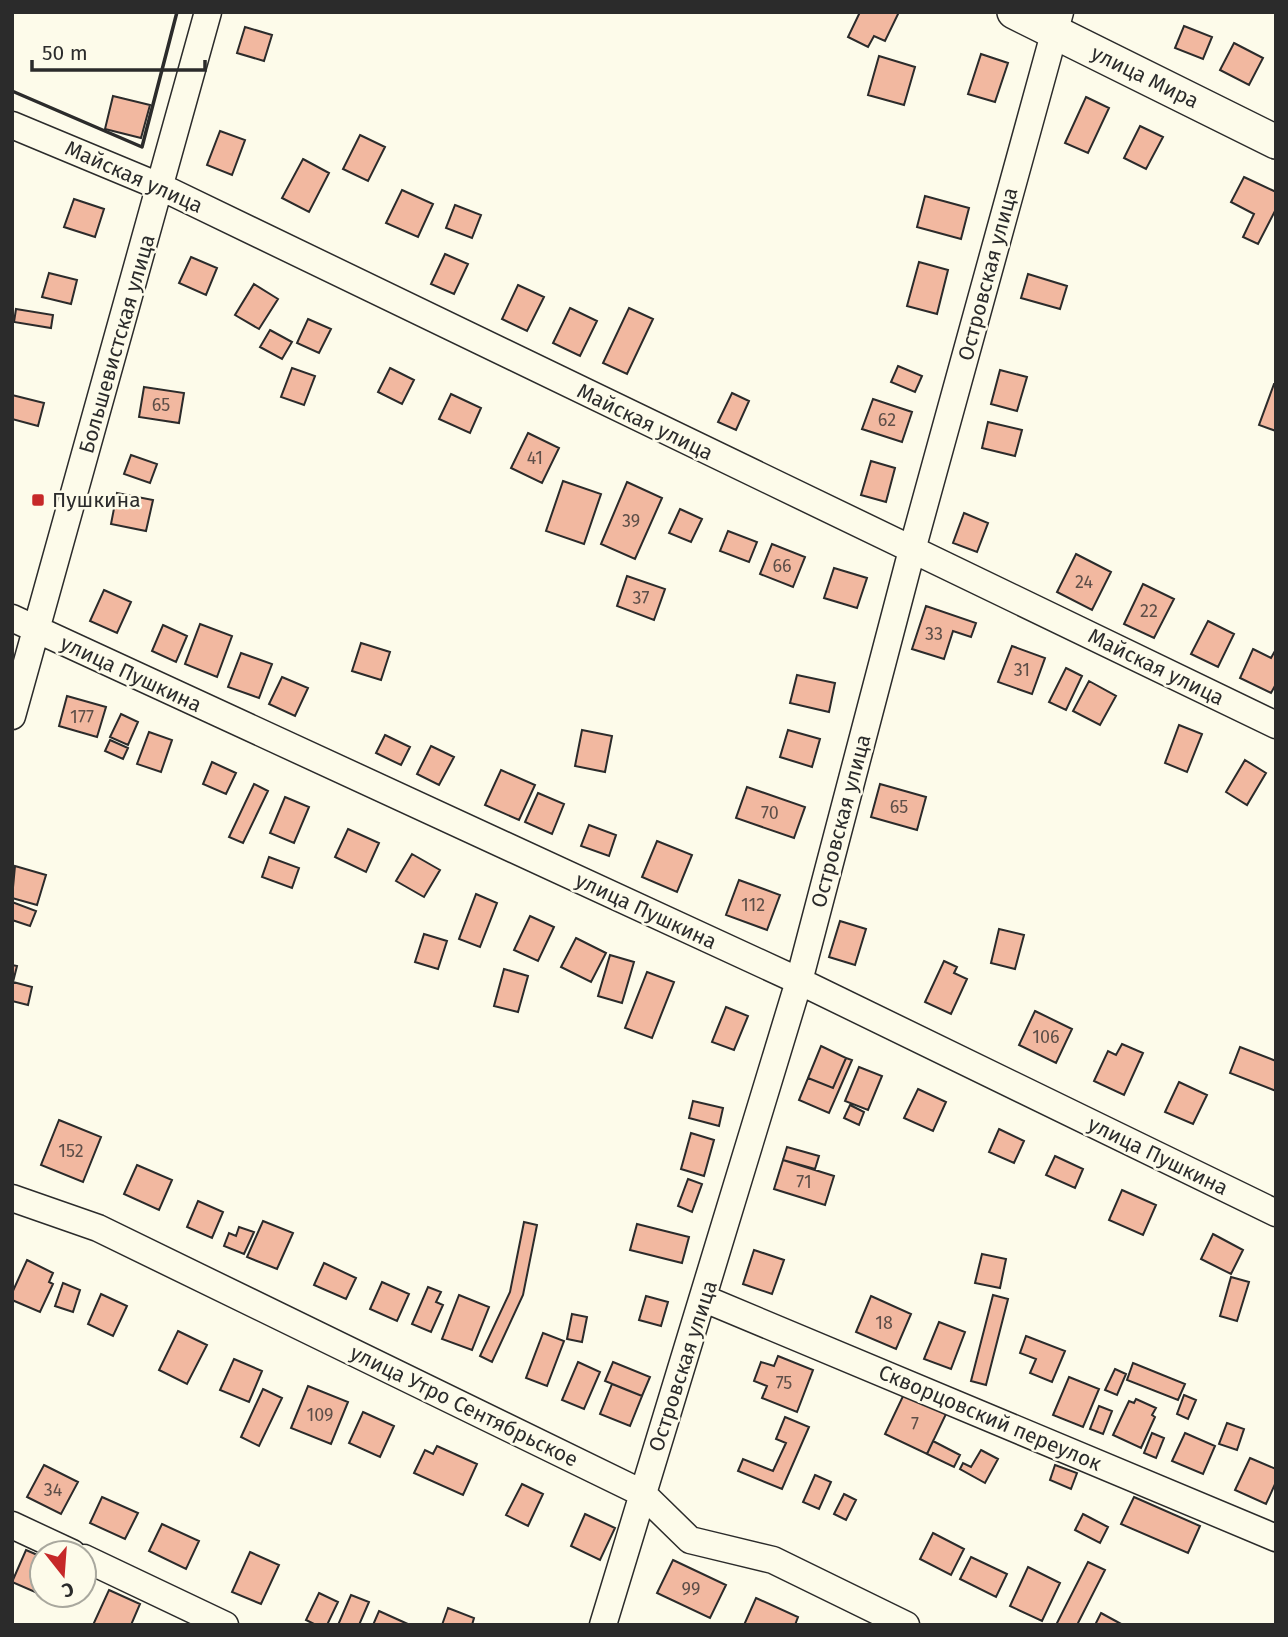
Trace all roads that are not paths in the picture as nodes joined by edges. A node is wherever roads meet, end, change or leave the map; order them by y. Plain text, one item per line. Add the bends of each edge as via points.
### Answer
1 (208, 12) edge
2 (1014, 12) edge
3 (1057, 22) edge
4 (12, 125) edge
5 (1276, 142) edge
6 (161, 187) junction
7 (912, 550) junction
8 (12, 618) edge
9 (36, 630) junction
10 (12, 716) edge
11 (1276, 725) edge
12 (799, 981) junction
13 (12, 1198) edge
14 (1276, 1213) edge
15 (705, 1299) junction
16 (642, 1493) junction
17 (12, 1525) edge
18 (1276, 1538) edge
19 (42, 1539) edge
20 (98, 1565) edge
21 (225, 1625) edge
22 (603, 1625) edge
23 (906, 1625) edge

1 - 6 street, Большевистская улица
2 - 3 main road, улица Мира
3 - 5 main road, улица Мира
3 - 7 street, Островская улица
4 - 6 street, Майская улица
6 - 7 street, Майская улица
6 - 9 street, Большевистская улица
7 - 11 street, Майская улица
7 - 12 street, Островская улица
8 - 9 street, улица Пушкина
9 - 10 street, Большевистская улица
9 - 12 street, улица Пушкина
12 - 14 street, улица Пушкина
12 - 15 street, Островская улица
13 - 16 street, улица Утро Сентябрьское via 98,1228
15 - 16 street, Островская улица
15 - 18 street, Скворцовский переулок
16 - 22 street, Островская улица
16 - 23 street, улица Утро Сентябрьское via 690,1540 773,1560
17 - 19 street
20 - 21 street

